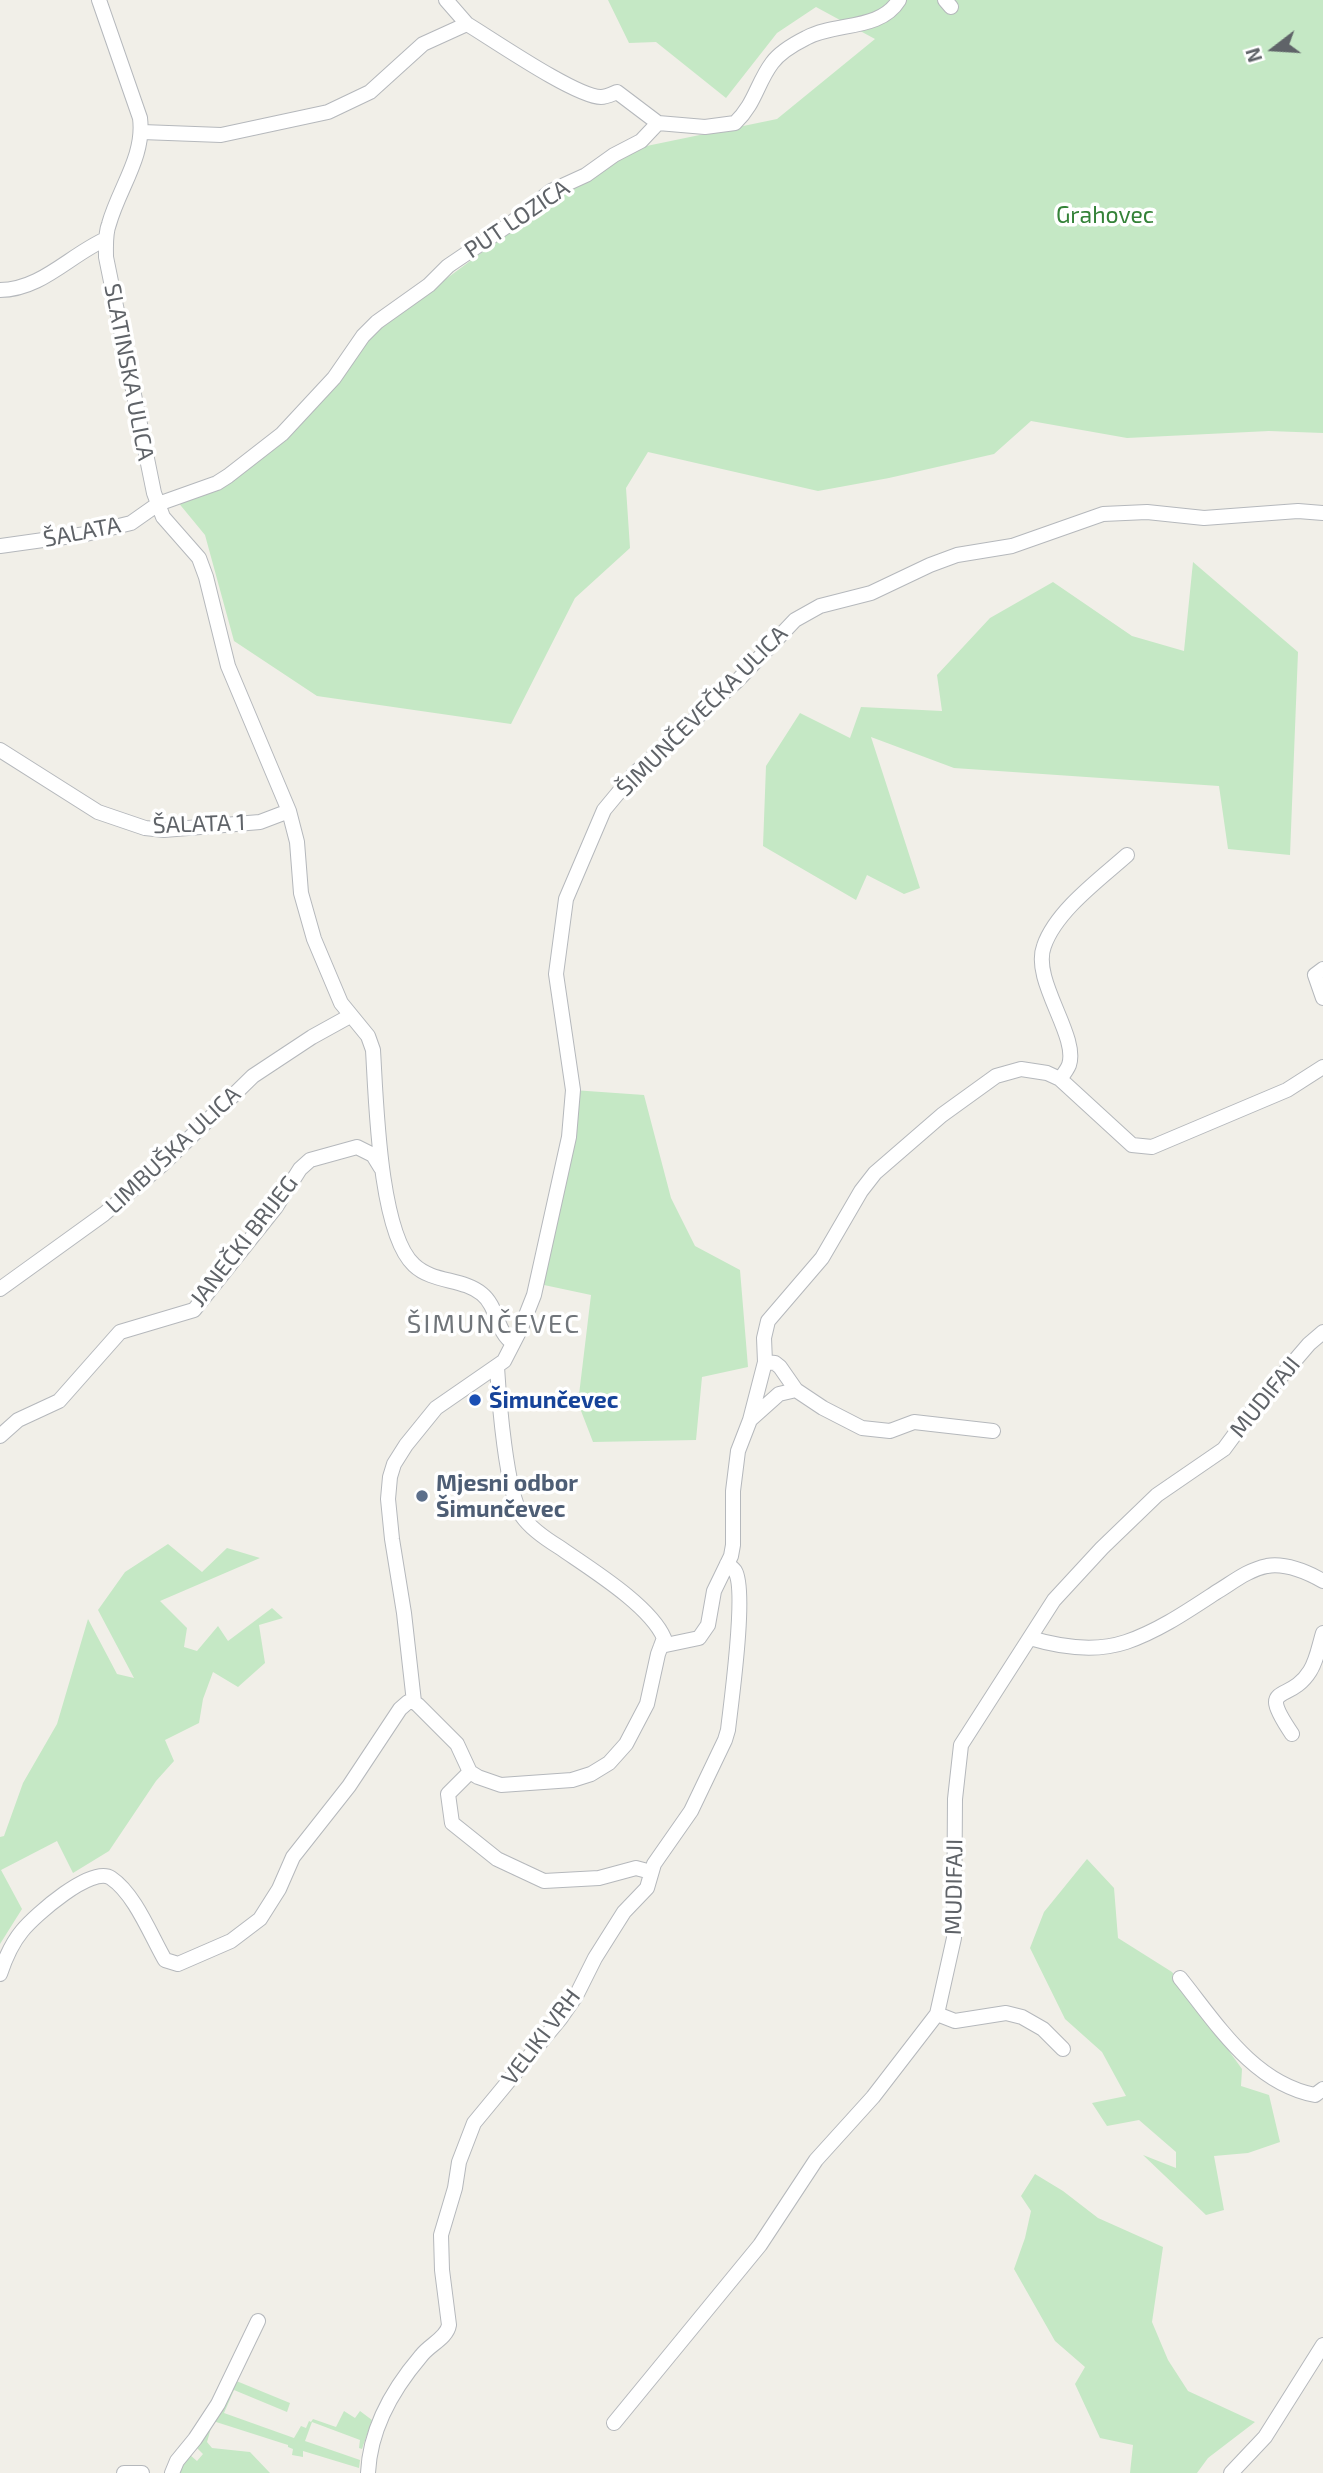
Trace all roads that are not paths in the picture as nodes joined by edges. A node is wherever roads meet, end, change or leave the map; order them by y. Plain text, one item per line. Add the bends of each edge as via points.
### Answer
1 (99, 0) edge
2 (446, 0) edge
3 (899, 0) edge
4 (467, 24) junction
5 (658, 123) junction
6 (142, 132) junction
7 (106, 239) junction
8 (0, 290) edge
9 (158, 505) junction
10 (1323, 513) edge
11 (0, 547) edge
12 (0, 750) edge
13 (289, 811) junction
14 (1127, 855) dead end
15 (1323, 969) edge
16 (1323, 999) edge
17 (350, 1016) junction
18 (1323, 1067) edge
19 (1060, 1079) junction
20 (378, 1124) junction
21 (357, 1147) junction
22 (381, 1168) junction
23 (0, 1289) edge
24 (1323, 1332) edge
25 (513, 1343) junction
26 (765, 1362) junction
27 (497, 1367) junction
28 (796, 1390) junction
29 (751, 1420) junction
30 (993, 1431) dead end
31 (0, 1436) edge
32 (727, 1564) junction
33 (1323, 1581) edge
34 (1323, 1633) edge
35 (1030, 1638) junction
36 (661, 1646) junction
37 (414, 1702) junction
38 (1292, 1734) dead end
39 (470, 1772) junction
40 (651, 1872) junction
41 (0, 1974) edge
42 (1180, 1978) dead end
43 (937, 2014) junction
44 (1063, 2049) dead end
45 (1323, 2089) edge
46 (258, 2321) dead end
47 (1323, 2344) edge
48 (614, 2423) dead end
49 (124, 2473) edge
50 (142, 2473) edge
51 (172, 2473) edge
52 (368, 2473) edge
53 (1231, 2473) edge

1 - 6 street
2 - 4 street
3 - 5 street via 886,15 824,30 787,49 773,61 754,101 735,122 705,127
4 - 5 street via 584,92 601,97 617,92
4 - 6 street via 423,44 370,92 328,112 221,135
5 - 9 street, PUT LOZICA via 641,141 551,191 377,322 334,378 282,433 228,476
6 - 7 street, SLATINSKA ULICA
7 - 8 street via 36,282
7 - 9 street, SLATINSKA ULICA via 139,429
9 - 11 street, ŠALATA via 131,523
9 - 13 street via 199,558 228,666
10 - 25 street, ŠIMUNČEVEČKA ULICA via 1204,518 1147,512 1103,514 1012,545 930,565 871,593 820,607 795,620 738,680 633,775 604,810 566,899 555,974 573,1090 569,1137 534,1295
12 - 13 street, ŠALATA 1 via 98,812 145,828 260,822
13 - 17 street via 301,893 314,939
14 - 19 street via 1065,914 1043,947 1040,960 1070,1057
15 - 16 street via 1315,975
17 - 20 street via 368,1036 373,1050
17 - 23 street, LIMBUŠKA ULICA via 253,1076 104,1214
18 - 19 street via 1287,1090 1153,1147 1132,1145
19 - 26 street via 1021,1069 996,1076 942,1115 875,1174 822,1258 768,1321
20 - 21 street
20 - 22 street
21 - 22 street via 373,1155
21 - 31 street, JANEČKI BRIJEG via 310,1160 300,1169 276,1207 194,1310 120,1332 59,1401 18,1420
22 - 25 street via 401,1247 412,1264 427,1275 480,1292
24 - 35 street, MUDIFAJI via 1224,1449 1157,1495 1102,1548 1054,1600
25 - 27 street, ŠIMUNČEVEČKA ULICA
26 - 28 street via 780,1367
26 - 29 street
27 - 36 street via 501,1419 522,1515 636,1604 660,1627
27 - 37 street, ŠIMUNČEVEČKA ULICA via 436,1408 406,1445 390,1476 392,1539
28 - 29 street via 779,1394
28 - 30 street via 862,1428 890,1431 914,1422
29 - 32 street via 738,1451 733,1490 735,1531
32 - 36 street via 714,1591 708,1625 699,1637
32 - 40 street, VELIKI VRH via 736,1571 738,1635 728,1730 691,1811
33 - 35 street via 1298,1569 1269,1566 1245,1573 1159,1629 1123,1643 1086,1648
34 - 38 street via 1310,1671 1274,1702
35 - 43 street, MUDIFAJI via 961,1745 954,1938
36 - 39 street via 647,1704 626,1744 609,1763 572,1780 501,1785
37 - 39 street via 457,1744
37 - 41 street via 400,1709 349,1786 293,1857 260,1919 231,1941 178,1964 165,1960 130,1898 102,1874 87,1878 22,1931
39 - 40 street via 448,1794 452,1823 497,1859 544,1881 599,1878 636,1868
40 - 52 street, VELIKI VRH via 647,1888 624,1912 560,2019 474,2123 441,2235 448,2331 422,2353 377,2422
42 - 45 street via 1239,2052 1296,2091 1315,2095
43 - 44 street via 955,2021 1006,2013 1022,2017
43 - 48 street via 873,2097 816,2160 760,2245
46 - 51 street via 218,2404
47 - 53 street via 1265,2437
49 - 50 street

